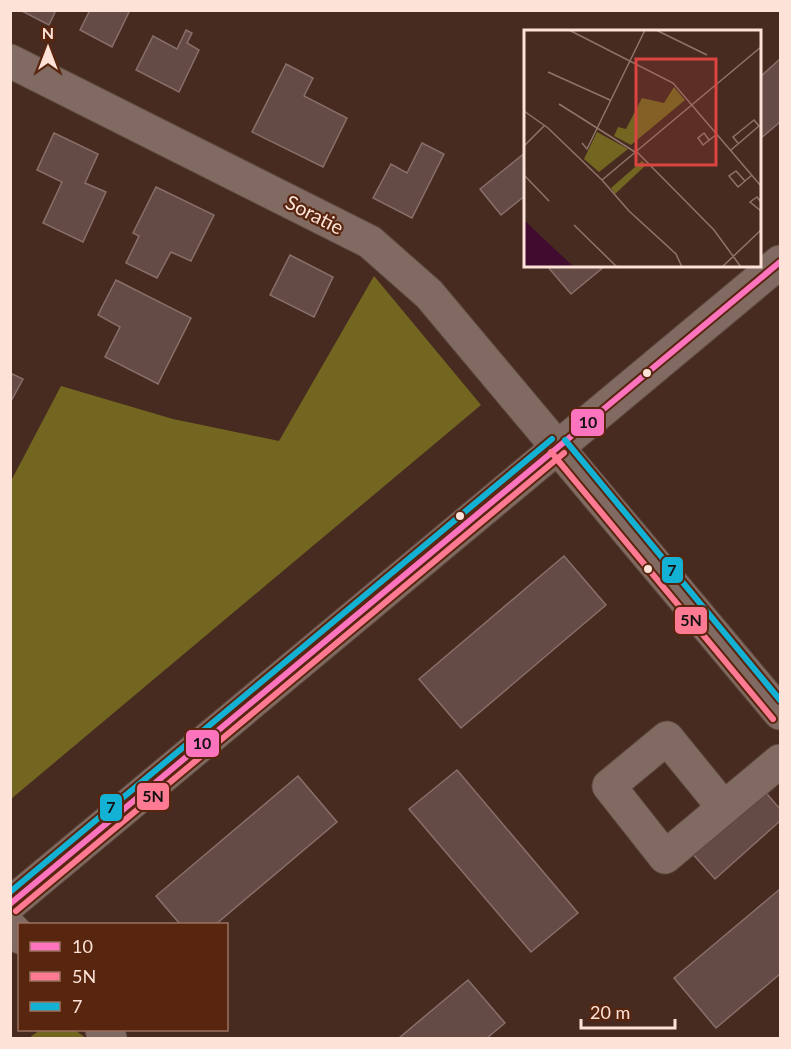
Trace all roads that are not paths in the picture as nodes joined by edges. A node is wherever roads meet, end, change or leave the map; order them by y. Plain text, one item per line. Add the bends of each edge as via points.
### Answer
1 (10, 61) edge
2 (780, 262) edge
3 (558, 446) junction
4 (780, 713) edge
5 (780, 760) edge
6 (724, 808) dead end
7 (10, 904) edge

1 - 3 street, Soratie via 370,242 429,294
2 - 3 street
3 - 4 street, Soratie
3 - 7 street
5 - 6 street

